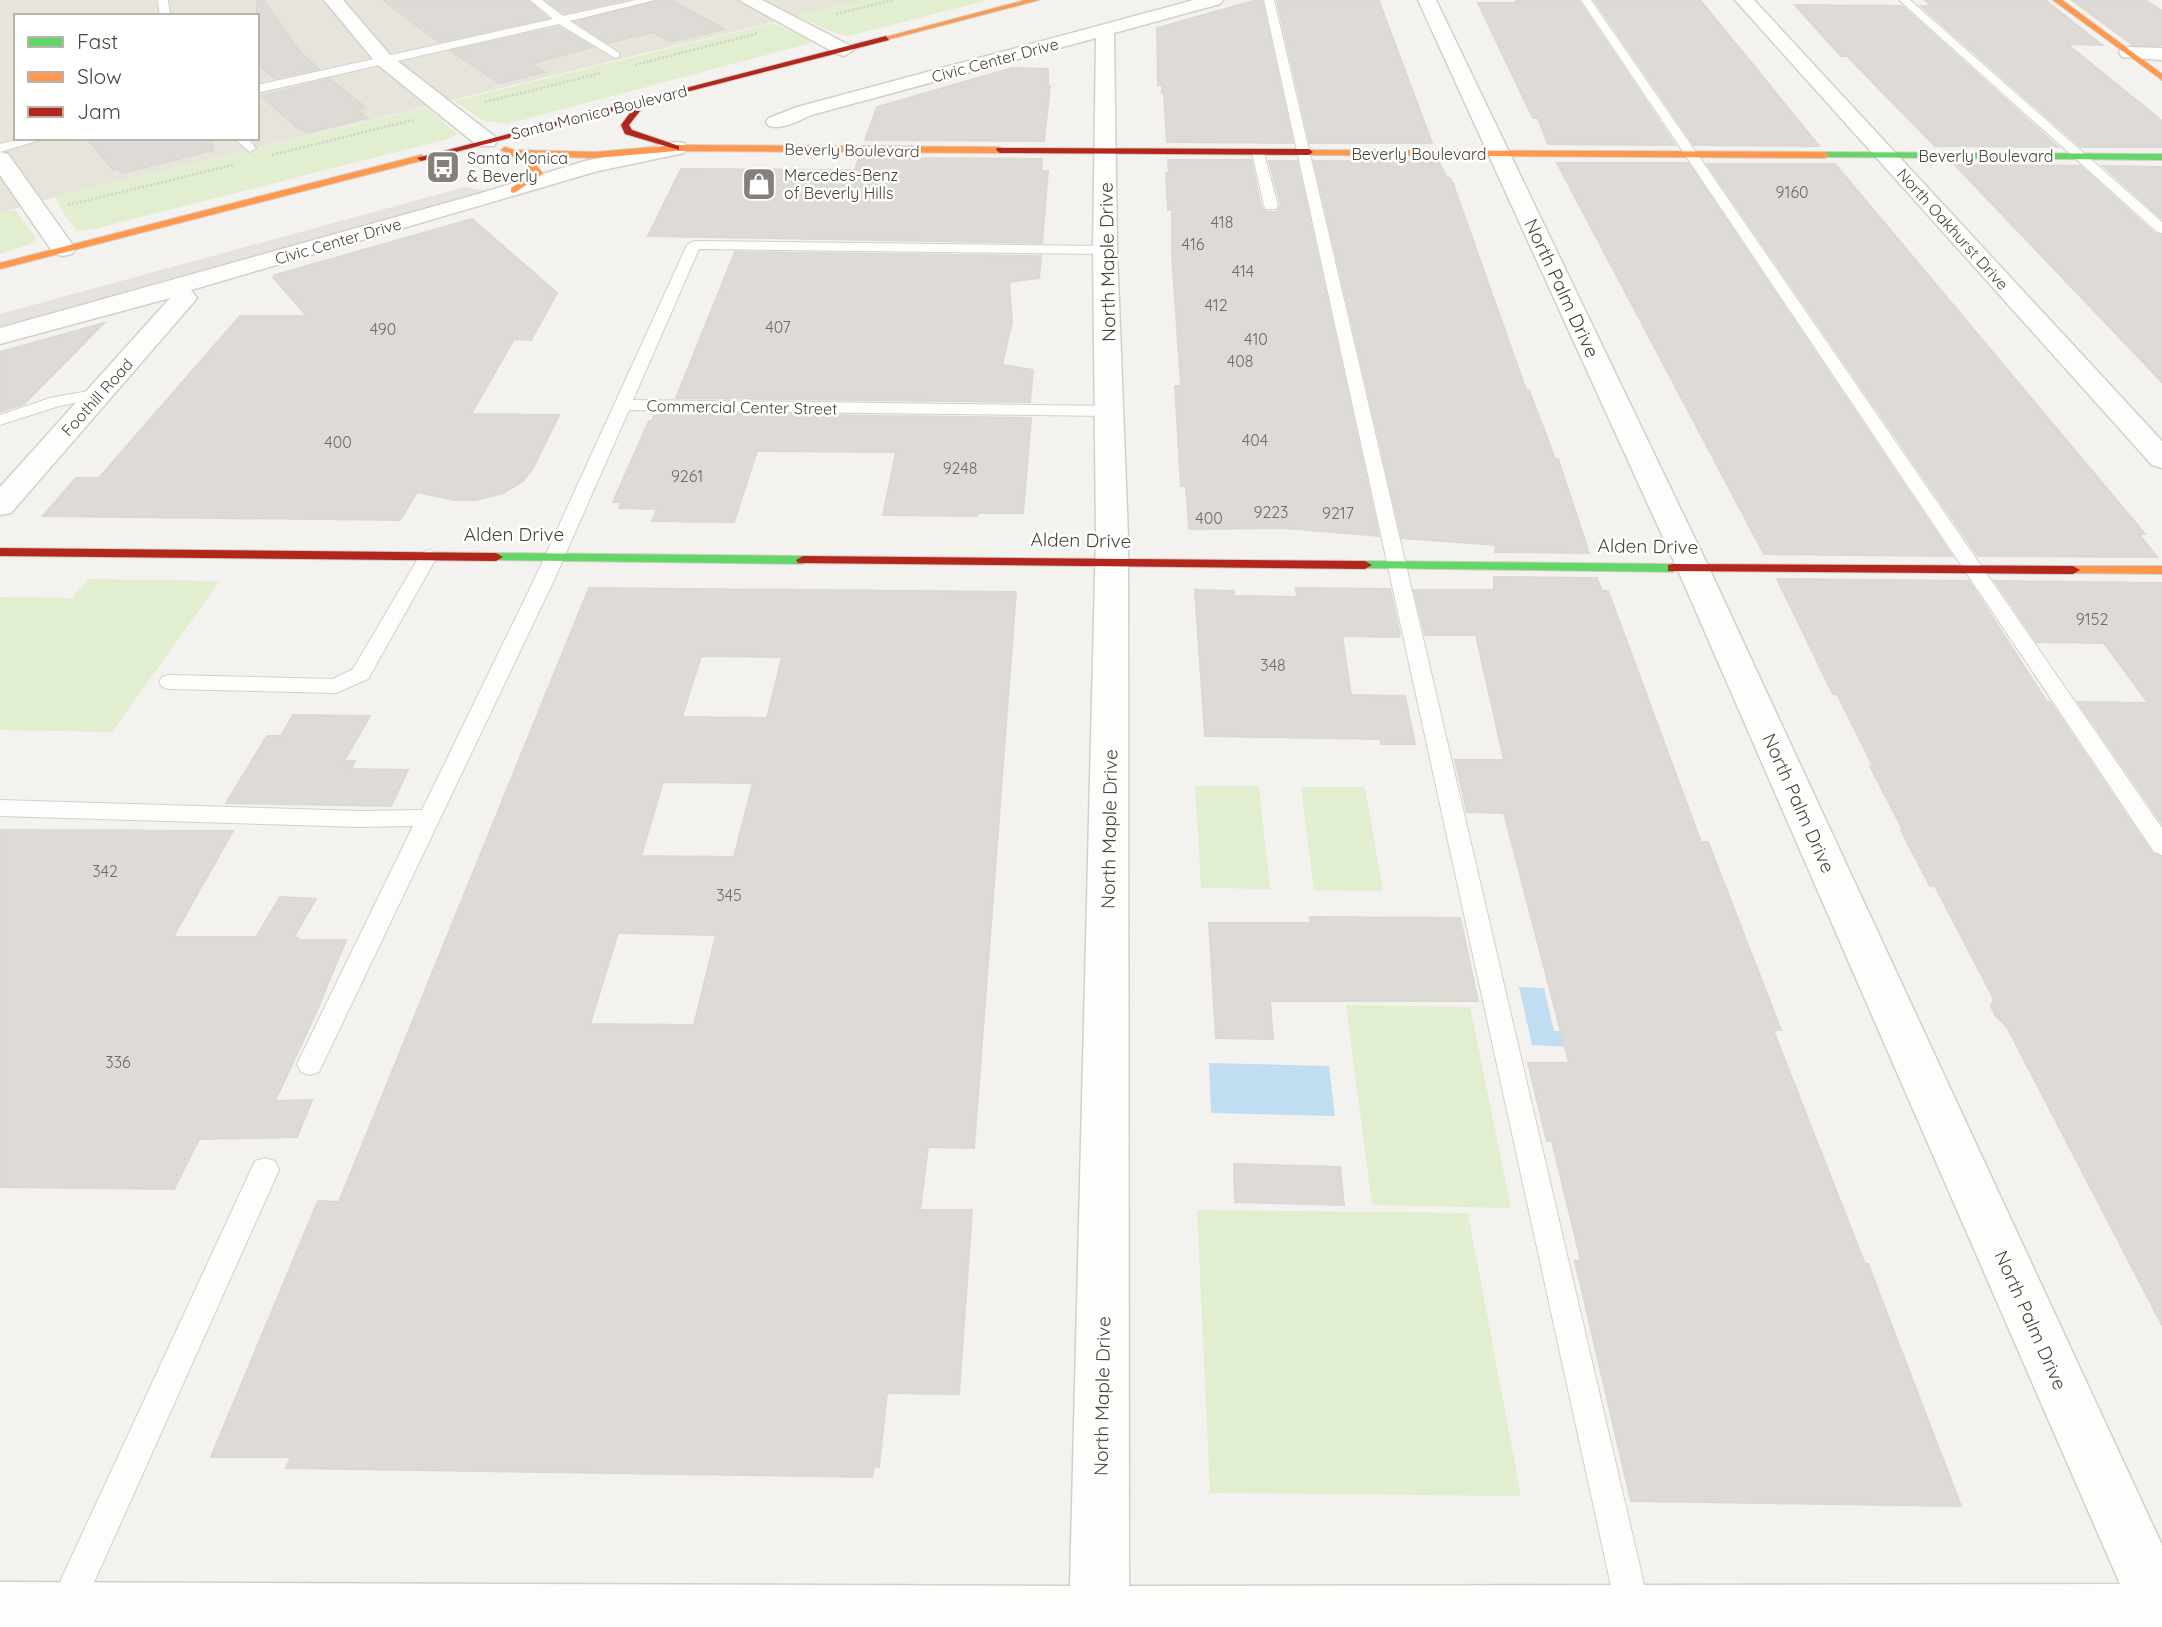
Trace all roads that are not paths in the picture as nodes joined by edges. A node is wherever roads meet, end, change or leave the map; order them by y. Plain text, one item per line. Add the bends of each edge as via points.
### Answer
1 (333, 0) edge
2 (536, 0) edge
3 (650, 0) edge
4 (748, 0) edge
5 (1035, 0) edge
6 (1214, 0) edge
7 (1269, 0) edge
8 (1427, 0) edge
9 (1586, 0) edge
10 (1744, 0) edge
11 (1904, 0) edge
12 (2057, 0) edge
13 (561, 20) junction
14 (1105, 30) junction
15 (844, 50) junction
16 (2129, 53) junction
17 (2162, 54) edge
18 (615, 55) dead end
19 (384, 60) junction
20 (2161, 77) edge
21 (259, 89) edge
22 (645, 100) junction
23 (776, 122) dead end
24 (33, 140) edge
25 (486, 141) junction
26 (0, 148) edge
27 (676, 148) junction
28 (1107, 152) junction
29 (512, 153) junction
30 (1258, 153) junction
31 (1305, 154) junction
32 (1499, 154) junction
33 (1689, 155) junction
34 (1887, 156) junction
35 (2080, 156) junction
36 (2162, 157) edge
37 (0, 159) edge
38 (514, 190) junction
39 (1271, 206) dead end
40 (2162, 229) edge
41 (63, 249) junction
42 (1105, 250) junction
43 (0, 266) edge
44 (175, 287) junction
45 (0, 335) edge
46 (99, 394) junction
47 (623, 405) junction
48 (1110, 411) junction
49 (0, 420) edge
50 (2162, 459) edge
51 (0, 506) edge
52 (0, 552) edge
53 (429, 555) junction
54 (555, 555) junction
55 (1112, 561) junction
56 (1396, 564) junction
57 (1693, 568) junction
58 (1974, 568) junction
59 (2162, 570) edge
60 (169, 682) dead end
61 (0, 808) edge
62 (430, 818) junction
63 (2162, 846) edge
64 (310, 1064) dead end
65 (265, 1170) dead end
66 (0, 1611) edge
67 (2162, 1612) edge
68 (60, 1618) edge
69 (1099, 1621) edge
70 (1636, 1622) edge

1 - 19 street
2 - 13 lane
3 - 13 lane
4 - 15 street
5 - 15 main road, Santa Monica Boulevard
6 - 14 street, Civic Center Drive
7 - 31 lane
8 - 32 street, North Palm Drive
9 - 33 lane
10 - 34 street, North Oakhurst Drive
11 - 35 lane
12 - 16 main road
13 - 18 lane
13 - 19 lane
14 - 23 street, Civic Center Drive
14 - 28 street, North Maple Drive
15 - 22 main road, Santa Monica Boulevard
16 - 17 street
16 - 20 main road
19 - 21 lane
19 - 25 street
22 - 25 main road, Santa Monica Boulevard
22 - 27 main road via 627,120 628,132
24 - 26 lane
25 - 27 main road, Beverly Boulevard via 608,140
25 - 29 main road, Beverly Boulevard
25 - 41 main road, Santa Monica Boulevard
27 - 28 main road, Beverly Boulevard
27 - 29 main road, Beverly Boulevard via 596,155
27 - 38 street, Civic Center Drive via 567,182
28 - 30 main road, Beverly Boulevard
28 - 42 street, North Maple Drive
29 - 38 main road via 529,161 538,174
30 - 31 main road, Beverly Boulevard
30 - 39 lane
31 - 32 main road, Beverly Boulevard
31 - 56 lane
32 - 33 main road, Beverly Boulevard
32 - 57 street, North Palm Drive
33 - 34 main road, Beverly Boulevard
33 - 58 lane
34 - 35 main road, Beverly Boulevard
34 - 50 street, North Oakhurst Drive
35 - 36 main road, Beverly Boulevard
35 - 40 lane
37 - 41 street
38 - 44 street, Civic Center Drive
41 - 43 main road, Santa Monica Boulevard
42 - 47 lane, Commercial Center Street via 694,245
42 - 48 street, North Maple Drive
44 - 45 street, Civic Center Drive
44 - 46 street, Foothill Road via 184,298
46 - 49 lane
46 - 51 street, Foothill Road
47 - 48 lane, Commercial Center Street
47 - 54 lane
48 - 55 street, North Maple Drive
52 - 53 main road, Alden Drive
53 - 54 main road, Alden Drive
53 - 60 lane via 361,674 336,686
54 - 55 main road, Alden Drive
54 - 62 lane
55 - 56 main road, Alden Drive
55 - 69 street, North Maple Drive
56 - 57 main road, Alden Drive
56 - 70 lane
57 - 58 main road, Alden Drive
57 - 67 street, North Palm Drive
58 - 59 main road, Alden Drive
58 - 63 lane
61 - 62 lane
62 - 64 lane
65 - 68 lane
66 - 68 street
67 - 70 street
68 - 69 street
69 - 70 street

